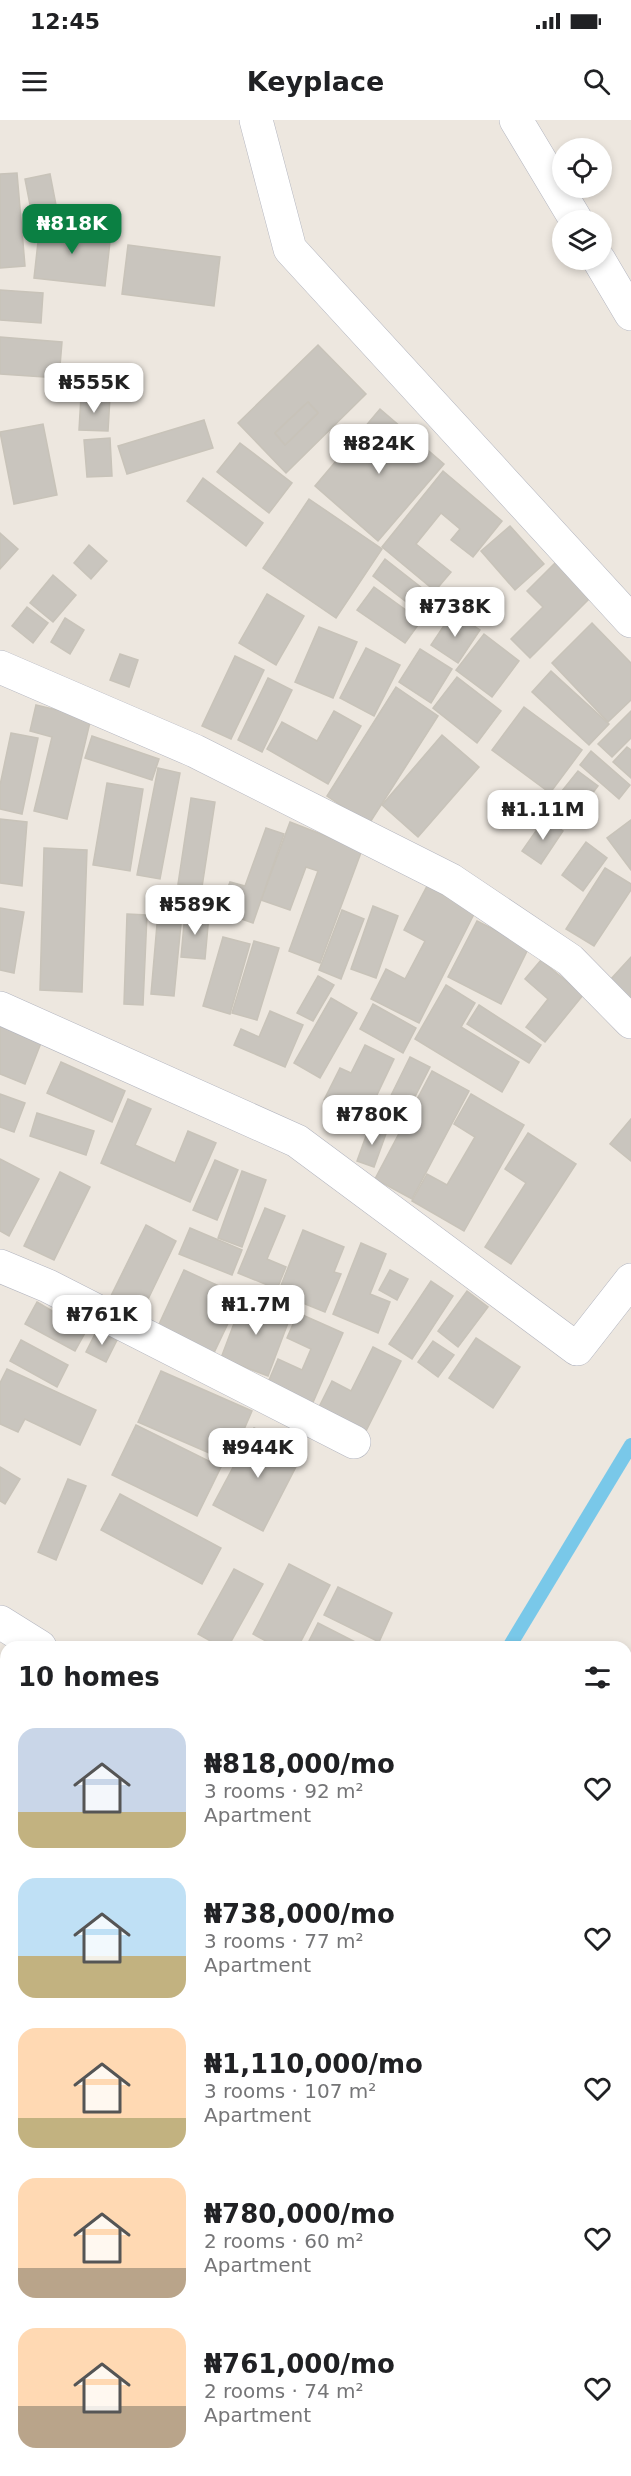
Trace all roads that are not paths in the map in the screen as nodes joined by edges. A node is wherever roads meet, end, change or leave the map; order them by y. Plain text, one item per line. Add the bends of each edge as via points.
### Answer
1 (256, 120) edge
2 (516, 120) edge
3 (570, 210) edge
4 (605, 270) edge
5 (631, 314) edge
6 (631, 621) edge
7 (0, 667) edge
8 (0, 1008) edge
9 (631, 1022) edge
10 (0, 1266) edge
11 (631, 1280) edge
12 (354, 1442) dead end
13 (0, 1622) edge
14 (30, 1641) edge

1 - 6 street via 290,249
2 - 3 street
4 - 5 street
7 - 9 street via 195,751 451,880 570,960
8 - 11 street via 297,1140 577,1349
10 - 12 street via 48,1286
13 - 14 street

